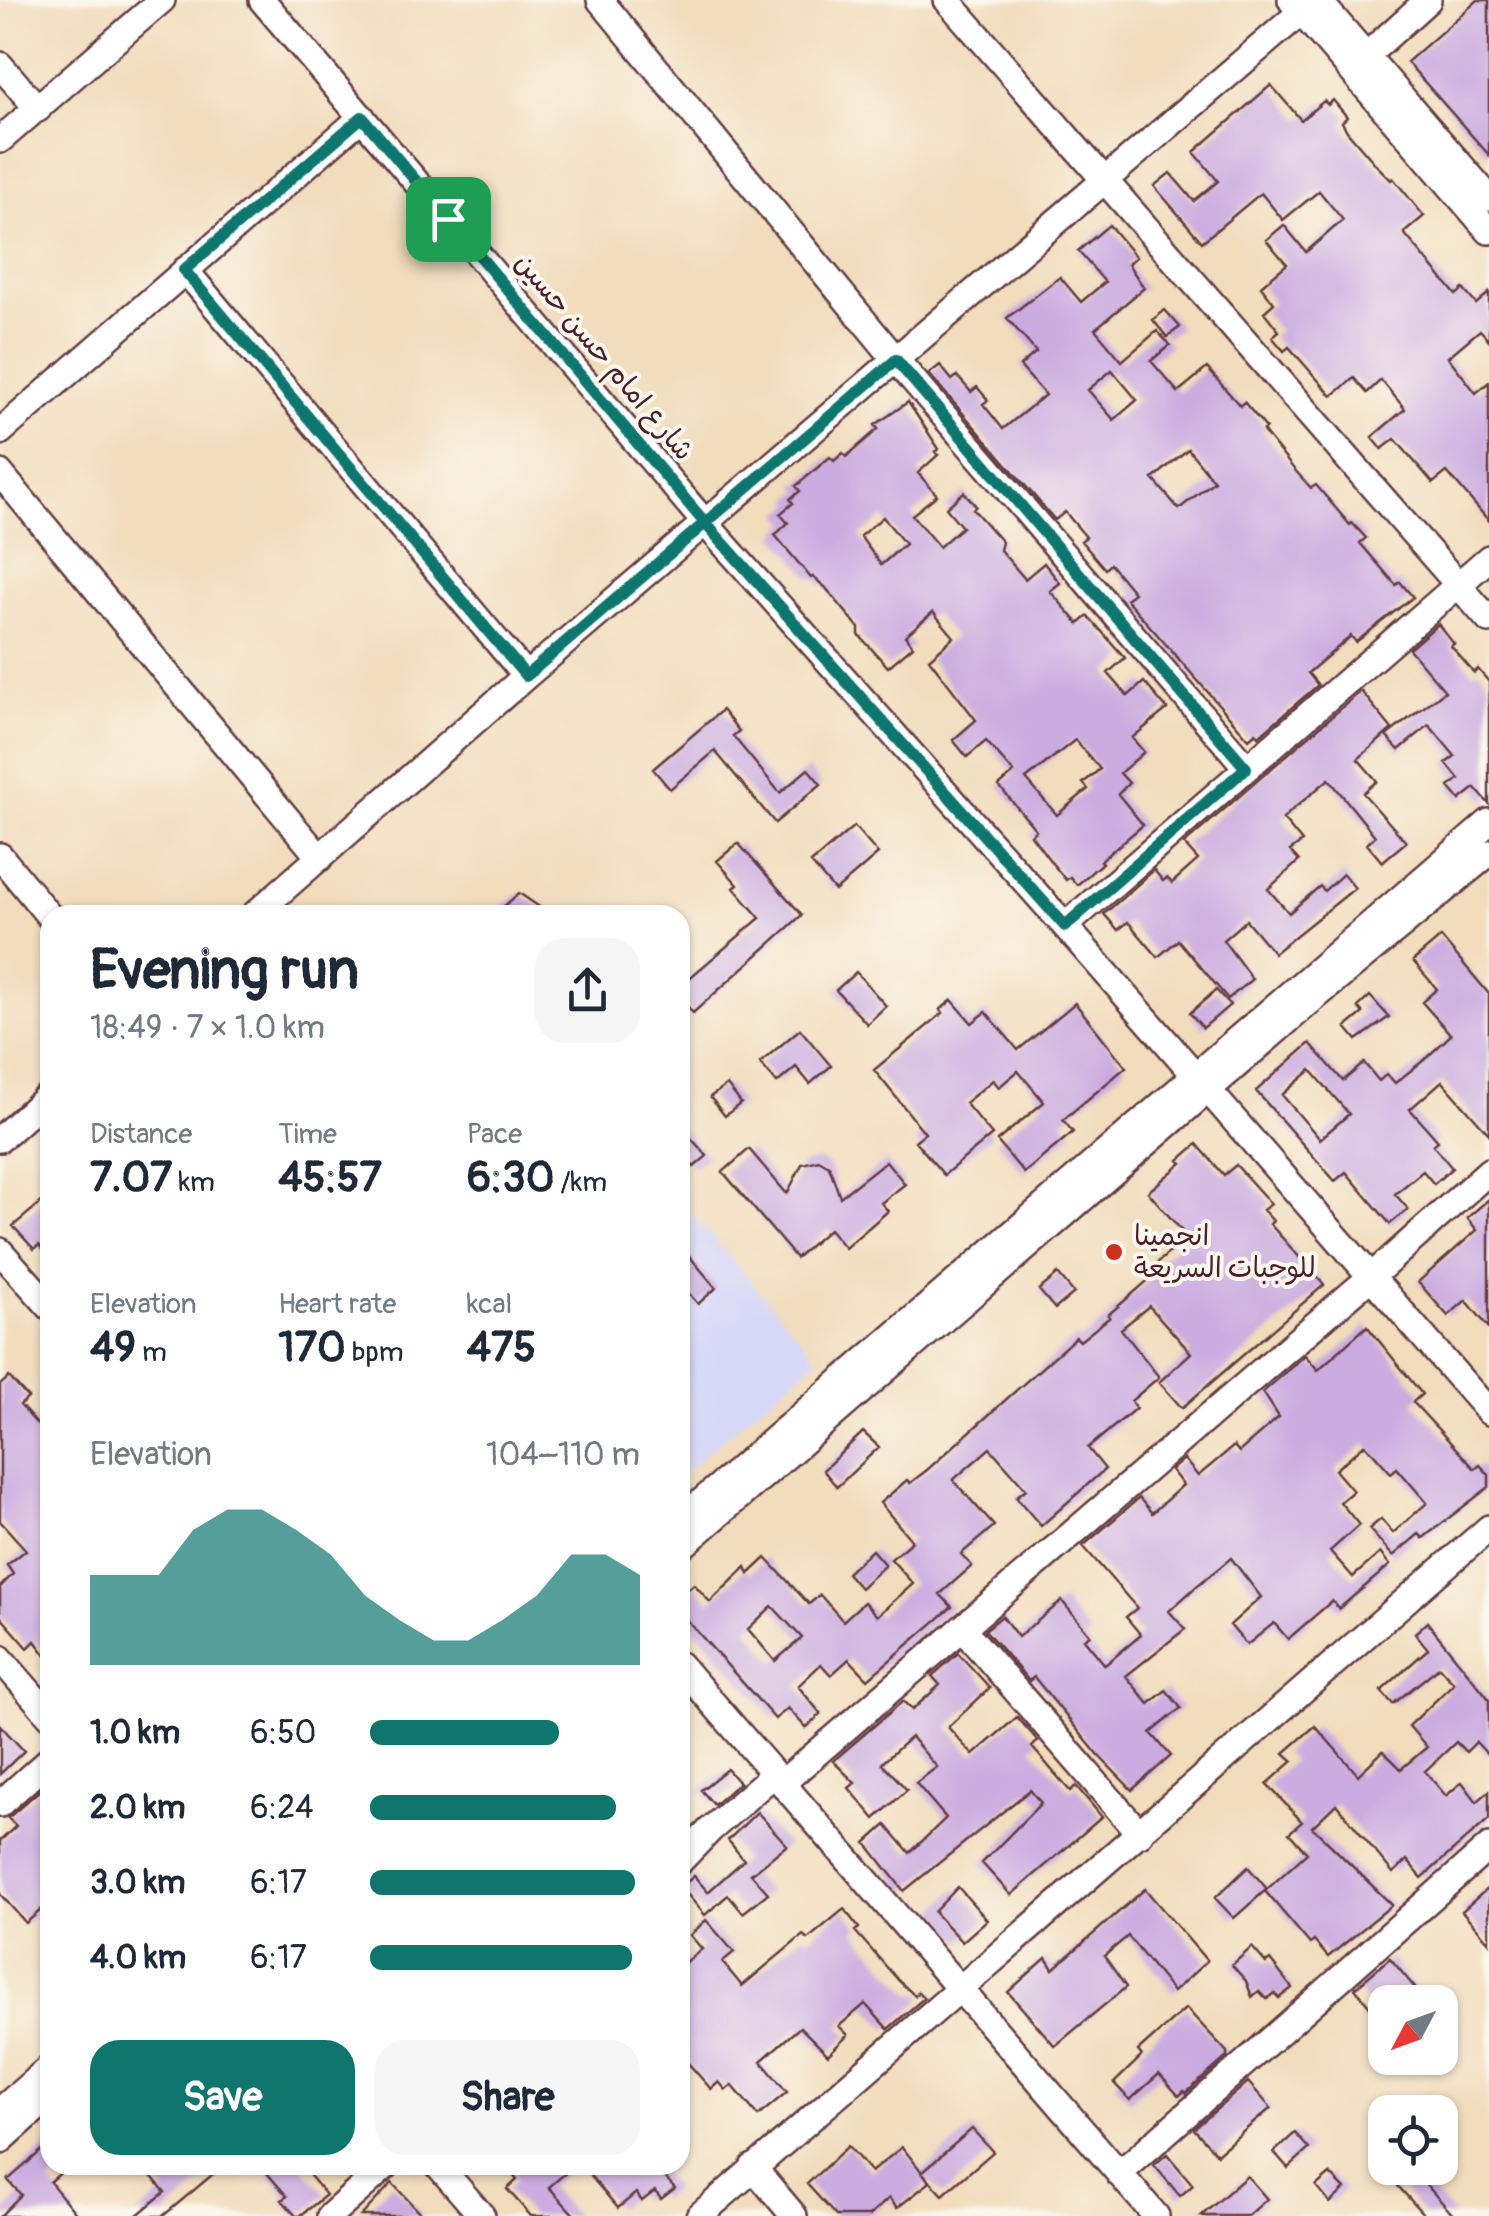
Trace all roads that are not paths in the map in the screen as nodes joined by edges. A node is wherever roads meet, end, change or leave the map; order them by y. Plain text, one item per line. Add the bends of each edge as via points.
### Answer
1 (162, 0) edge
2 (262, 0) edge
3 (600, 0) edge
4 (947, 0) edge
5 (1428, 0) edge
6 (1306, 3) edge
7 (1366, 56) junction
8 (0, 65) edge
9 (38, 108) junction
10 (362, 117) junction
11 (0, 140) edge
12 (1106, 181) junction
13 (1489, 198) edge
14 (1489, 232) edge
15 (184, 270) junction
16 (896, 360) junction
17 (0, 432) edge
18 (0, 473) edge
19 (706, 524) junction
20 (1489, 558) edge
21 (1459, 586) junction
22 (1489, 620) edge
23 (526, 676) junction
24 (1246, 768) junction
25 (1489, 822) edge
26 (1489, 854) edge
27 (0, 856) edge
28 (320, 858) junction
29 (41, 905) edge
30 (266, 905) edge
31 (1065, 926) junction
32 (1201, 1084) junction
33 (40, 1103) edge
34 (0, 1139) edge
35 (1489, 1171) edge
36 (0, 1251) edge
37 (1372, 1276) junction
38 (40, 1296) edge
39 (1489, 1412) edge
40 (690, 1512) edge
41 (1489, 1528) edge
42 (690, 1539) edge
43 (962, 1628) junction
44 (0, 1658) edge
45 (690, 1677) edge
46 (40, 1704) edge
47 (40, 1768) edge
48 (778, 1779) junction
49 (0, 1804) edge
50 (1140, 1834) junction
51 (1489, 1847) edge
52 (690, 1851) edge
53 (961, 1990) junction
54 (40, 2076) edge
55 (40, 2105) edge
56 (0, 2111) edge
57 (0, 2141) edge
58 (752, 2168) junction
59 (1120, 2174) junction
60 (376, 2175) edge
61 (447, 2175) edge
62 (330, 2216) edge
63 (482, 2216) edge
64 (699, 2216) edge
65 (794, 2216) edge
66 (1156, 2216) edge

1 - 9 street
2 - 10 street, شارع امام حسن حسين
3 - 16 street
4 - 12 street
5 - 7 street
6 - 7 street
6 - 12 street
6 - 14 street
7 - 13 street
8 - 9 street
9 - 11 street
10 - 15 street
10 - 19 street, شارع امام حسن حسين
12 - 16 street
12 - 21 street
15 - 17 street
15 - 23 street
16 - 19 street
16 - 24 street
18 - 28 street
19 - 23 street
19 - 31 street, شارع امام حسن حسين
20 - 21 street
21 - 22 street
21 - 24 street
23 - 28 street
24 - 31 street
25 - 32 street
26 - 32 street
27 - 29 street
28 - 30 street
31 - 32 street, شارع امام حسن حسين
32 - 37 street, شارع امام حسن حسين
32 - 40 street
32 - 42 street
33 - 34 street
35 - 37 street
36 - 38 street
37 - 39 street, شارع امام حسن حسين
37 - 43 street
41 - 50 street
43 - 48 street
43 - 50 street
44 - 46 street
45 - 48 street
47 - 49 street
48 - 52 street
48 - 53 street
50 - 53 street
51 - 59 street
53 - 58 street
53 - 59 street
54 - 56 street
55 - 57 street
58 - 64 street
58 - 65 street
59 - 66 street
60 - 62 street
61 - 63 street

